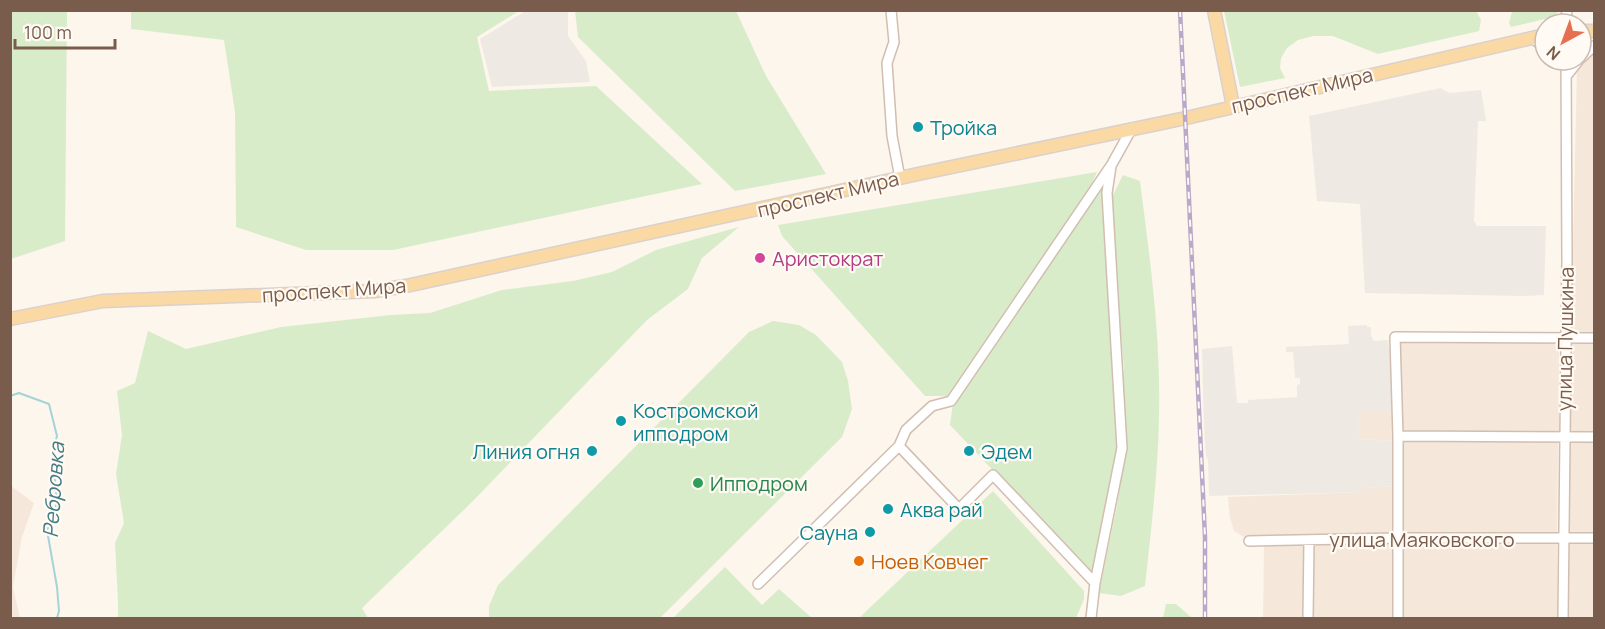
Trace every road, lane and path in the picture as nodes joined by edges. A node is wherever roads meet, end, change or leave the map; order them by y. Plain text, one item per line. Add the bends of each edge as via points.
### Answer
1 (891, 10) edge
2 (1214, 10) edge
3 (1531, 37) edge
4 (1568, 74) edge
5 (1233, 106) junction
6 (1132, 128) junction
7 (1112, 164) junction
8 (900, 178) junction
9 (10, 319) edge
10 (1565, 338) junction
11 (1594, 338) edge
12 (1398, 436) junction
13 (1564, 436) junction
14 (1594, 437) edge
15 (899, 446) junction
16 (1397, 538) junction
17 (1563, 538) junction
18 (1594, 538) edge
19 (1309, 540) junction
20 (1249, 542) dead end
21 (1095, 583) junction
22 (758, 584) dead end
23 (1091, 618) edge
24 (1308, 618) edge
25 (1398, 618) edge
26 (1563, 618) edge

1 - 8 street via 894,42 887,63 892,136
2 - 5 main road
3 - 5 main road, проспект Мира
4 - 10 street, улица Пушкина
5 - 6 main road, проспект Мира
6 - 7 street
6 - 8 main road, проспект Мира
7 - 15 street via 951,401 932,406 906,430
7 - 21 street via 1107,193 1122,448
8 - 9 main road, проспект Мира via 374,291 103,301
10 - 11 street
10 - 12 street via 1395,337
10 - 13 street, улица Пушкина
12 - 13 street
12 - 16 street
13 - 14 street
13 - 17 street, улица Пушкина
15 - 21 street via 959,509 993,475
15 - 22 street
16 - 17 street, улица Маяковского
16 - 19 street, улица Маяковского
16 - 25 street
17 - 18 street, улица Маяковского
17 - 26 street, улица Пушкина
19 - 20 street, улица Маяковского
19 - 24 street
21 - 23 street

